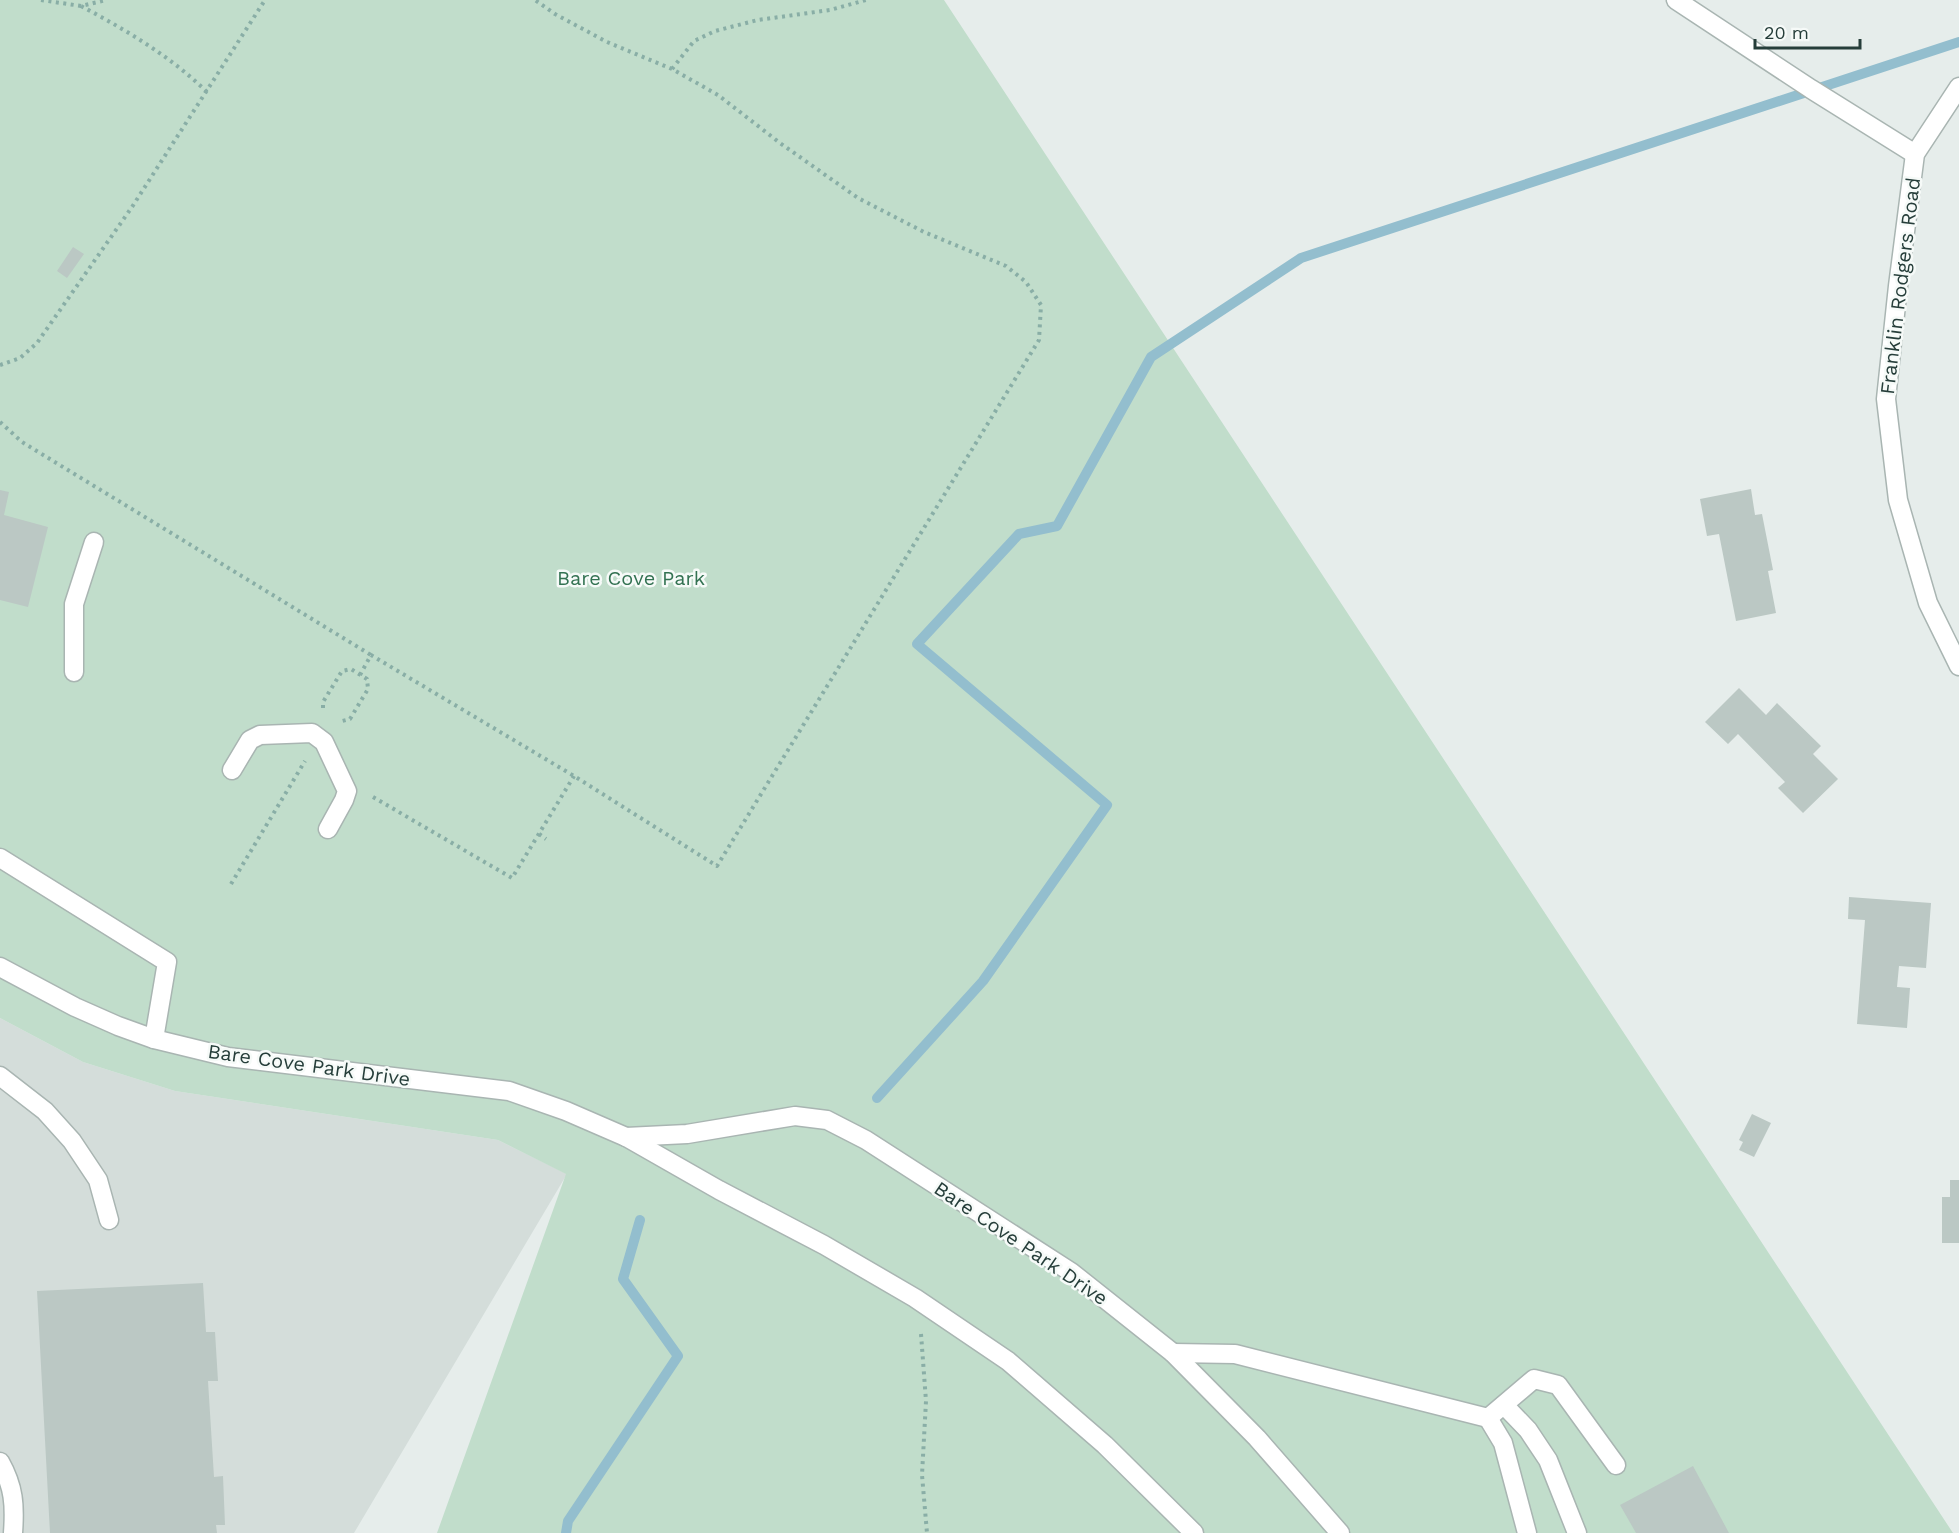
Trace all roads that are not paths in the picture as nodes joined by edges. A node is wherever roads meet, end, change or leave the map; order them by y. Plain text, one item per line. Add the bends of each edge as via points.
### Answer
1 (1676, 0) edge
2 (1959, 87) edge
3 (1915, 154) junction
4 (94, 542) dead end
5 (1959, 666) edge
6 (74, 672) dead end
7 (232, 770) dead end
8 (328, 829) dead end
9 (0, 858) edge
10 (0, 967) edge
11 (154, 1039) junction
12 (0, 1076) edge
13 (626, 1137) junction
14 (109, 1220) dead end
15 (1173, 1353) junction
16 (1504, 1405) junction
17 (1488, 1418) junction
18 (0, 1462) edge
19 (1616, 1465) dead end
20 (13, 1533) edge
21 (1194, 1533) edge
22 (1340, 1533) edge
23 (1527, 1533) edge
24 (1577, 1533) edge

1 - 3 street
2 - 3 street, Franklin Rodgers Road
3 - 5 street, Franklin Rodgers Road via 1886,399 1898,500 1928,603
4 - 6 street via 74,604
7 - 8 street via 250,740 260,735 312,733 324,742 347,791
9 - 11 street via 167,962
10 - 11 street, Bare Cove Park Drive via 75,1007
11 - 13 street, Bare Cove Park Drive via 228,1057 509,1091
12 - 14 street via 45,1111 72,1141 98,1180
13 - 15 street, Bare Cove Park Drive via 687,1134 795,1116 827,1120 866,1140 1071,1272
13 - 21 street, Bare Cove Park Drive via 915,1298 1008,1361 1105,1445
15 - 17 street via 1235,1354
15 - 22 street, Bare Cove Park Drive via 1257,1438
16 - 17 street
16 - 19 street via 1534,1378 1558,1385
16 - 24 street via 1528,1430 1548,1460
17 - 23 street via 1503,1443
18 - 20 street via 9,1478 15,1505

